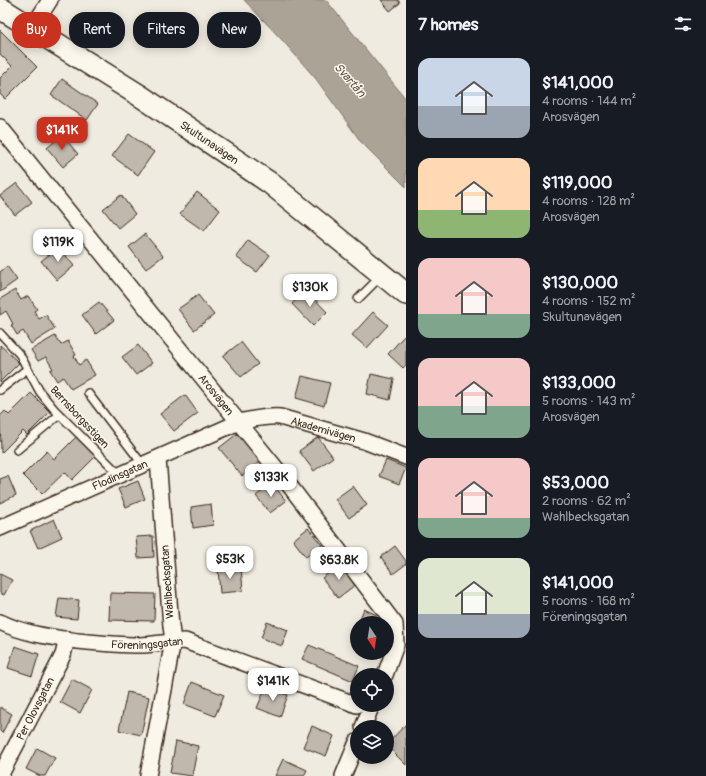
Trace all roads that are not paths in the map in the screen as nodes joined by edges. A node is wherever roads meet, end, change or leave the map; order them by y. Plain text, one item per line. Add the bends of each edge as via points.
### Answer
1 (50, 0) edge
2 (0, 8) edge
3 (42, 12) edge
4 (12, 16) edge
5 (61, 46) edge
6 (0, 127) edge
7 (382, 274) junction
8 (406, 294) edge
9 (358, 299) dead end
10 (0, 333) edge
11 (26, 369) junction
12 (0, 390) edge
13 (88, 393) dead end
14 (60, 414) junction
15 (239, 422) junction
16 (17, 450) dead end
17 (406, 457) edge
18 (158, 459) junction
19 (143, 465) junction
20 (120, 475) junction
21 (0, 528) edge
22 (0, 622) edge
23 (67, 639) junction
24 (173, 641) junction
25 (401, 645) edge
26 (389, 668) edge
27 (350, 701) edge
28 (350, 759) edge
29 (0, 776) edge
30 (148, 776) edge
31 (343, 776) edge

1 - 3 street
2 - 4 street, Skultunavägen
5 - 7 street, Skultunavägen via 270,183
6 - 15 street, Arosvägen
7 - 8 street, Skultunavägen
7 - 9 lane
10 - 11 lane, Bernsborgsstigen via 20,355
11 - 12 lane
11 - 14 lane, Bernsborgsstigen via 40,392
13 - 19 lane
14 - 16 lane
14 - 20 lane, Bernsborgsstigen
15 - 17 street, Akademivägen via 259,417 280,417 364,441
15 - 18 street, Flodinsgatan
15 - 25 street, Arosvägen via 395,624
18 - 19 street, Flodinsgatan
18 - 24 street, Wahlbecksgatan
19 - 20 street, Flodinsgatan
20 - 21 street, Flodinsgatan
22 - 23 street, Föreningsgatan via 25,632
23 - 24 street, Föreningsgatan via 141,645
23 - 29 street, Per Olovsgatan via 63,655
24 - 27 street, Föreningsgatan via 185,641
24 - 30 street, Wahlbecksgatan
25 - 26 street, Arosvägen
28 - 31 street

